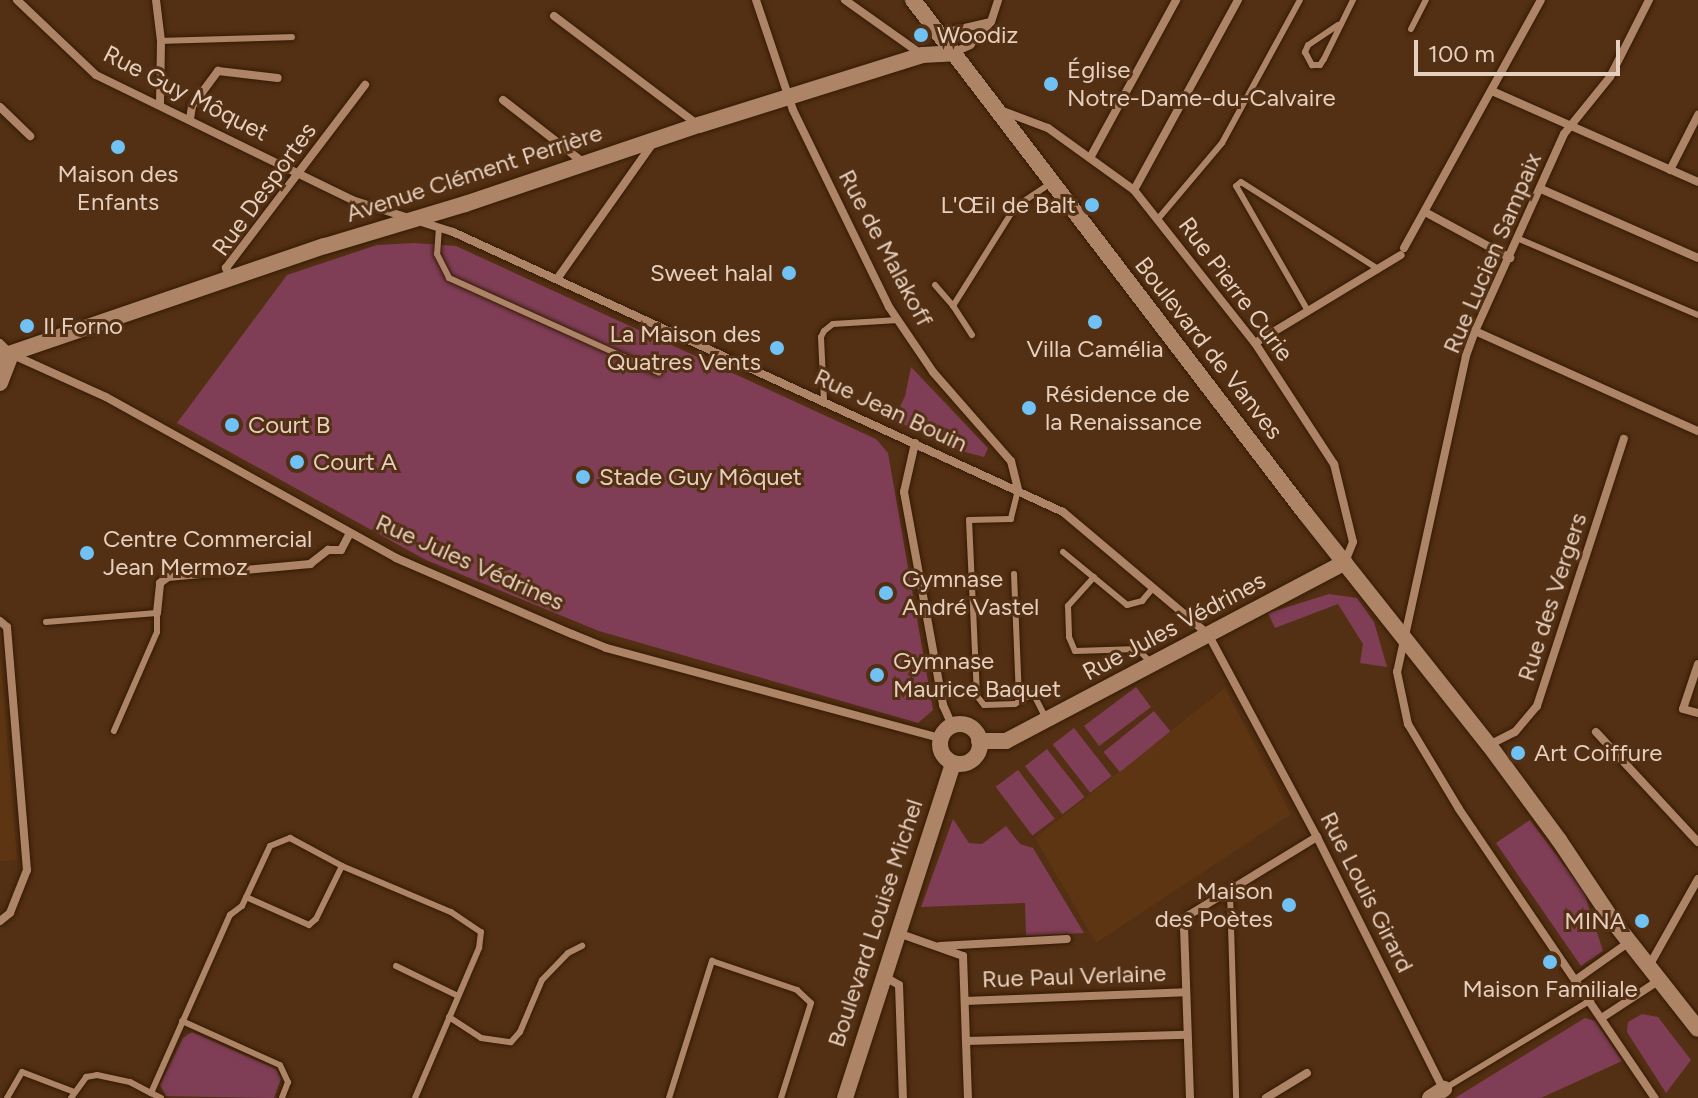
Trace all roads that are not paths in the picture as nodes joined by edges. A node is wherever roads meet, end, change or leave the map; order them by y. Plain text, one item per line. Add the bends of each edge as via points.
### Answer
1 (17, 0) edge
2 (156, 0) edge
3 (756, 0) edge
4 (845, 0) edge
5 (913, 0) edge
6 (998, 0) edge
7 (1176, 0) edge
8 (1238, 0) edge
9 (1300, 0) edge
10 (1353, 0) edge
11 (1426, 0) edge
12 (1541, 0) edge
13 (1649, 0) edge
14 (554, 16) dead end
15 (991, 22) junction
16 (1338, 25) junction
17 (1411, 29) dead end
18 (939, 34) junction
19 (292, 37) dead end
20 (161, 41) junction
21 (955, 53) junction
22 (922, 55) junction
23 (278, 78) dead end
24 (365, 85) dead end
25 (1492, 91) junction
26 (788, 98) junction
27 (503, 100) dead end
28 (160, 105) junction
29 (0, 107) edge
30 (998, 109) junction
31 (1698, 115) edge
32 (190, 119) junction
33 (1572, 124) junction
34 (699, 125) junction
35 (30, 136) dead end
36 (655, 139) junction
37 (1090, 158) junction
38 (584, 163) junction
39 (1670, 170) junction
40 (301, 172) junction
41 (1698, 182) edge
42 (1051, 183) junction
43 (1541, 189) junction
44 (1134, 190) junction
45 (1425, 212) junction
46 (414, 219) junction
47 (1158, 219) junction
48 (439, 227) junction
49 (1519, 239) junction
50 (1510, 258) junction
51 (1698, 258) edge
52 (1378, 269) junction
53 (230, 279) junction
54 (557, 279) junction
55 (935, 285) dead end
56 (953, 306) junction
57 (1308, 311) junction
58 (1698, 315) edge
59 (898, 320) junction
60 (1475, 331) junction
61 (972, 335) dead end
62 (1255, 343) junction
63 (4, 351) edge
64 (659, 373) dead end
65 (0, 383) edge
66 (824, 401) junction
67 (1698, 431) edge
68 (1624, 439) dead end
69 (915, 443) junction
70 (1018, 490) junction
71 (350, 533) junction
72 (1063, 552) dead end
73 (1345, 562) junction
74 (1014, 574) dead end
75 (1094, 577) junction
76 (1153, 588) junction
77 (157, 613) junction
78 (0, 621) edge
79 (46, 622) dead end
80 (1208, 634) junction
81 (1403, 638) junction
82 (1152, 664) junction
83 (1698, 664) edge
84 (1019, 699) junction
85 (1249, 707) joint
86 (1698, 713) edge
87 (1047, 720) junction
88 (114, 731) dead end
89 (946, 732) junction
90 (1596, 732) dead end
91 (979, 741) junction
92 (1489, 745) junction
93 (953, 763) junction
94 (1317, 837) junction
95 (1698, 842) edge
96 (342, 866) junction
97 (1698, 879) edge
98 (1230, 892) junction
99 (246, 897) junction
100 (0, 921) edge
101 (896, 932) junction
102 (1067, 939) dead end
103 (1629, 942) junction
104 (582, 946) dead end
105 (935, 947) junction
106 (396, 966) dead end
107 (883, 975) junction
108 (1653, 975) junction
109 (1577, 979) junction
110 (1185, 992) junction
111 (456, 995) junction
112 (1592, 1000) junction
113 (965, 1001) junction
114 (449, 1017) junction
115 (1603, 1017) junction
116 (182, 1021) junction
117 (1698, 1029) edge
118 (1187, 1035) junction
119 (966, 1041) junction
120 (1307, 1073) dead end
121 (151, 1093) junction
122 (72, 1095) edge
123 (1439, 1095) edge
124 (1653, 1097) edge
125 (7, 1098) edge
126 (161, 1098) edge
127 (282, 1098) edge
128 (415, 1098) edge
129 (669, 1098) edge
130 (781, 1098) edge
131 (845, 1098) edge
132 (903, 1098) edge
133 (968, 1098) edge
134 (1190, 1098) edge
135 (1236, 1098) edge
136 (1266, 1098) edge

1 - 28 street, Rue Guy Môquet via 96,75
2 - 20 street
3 - 26 street, Rue de Malakoff
4 - 22 street
5 - 18 street, Boulevard de Vanves
6 - 15 street
7 - 37 street
8 - 44 street
9 - 47 lane via 1222,143
10 - 16 lane
11 - 17 lane
12 - 25 street
13 - 33 street, Rue Lucien Sampaix via 1610,77
14 - 34 street
15 - 18 street
15 - 21 street
16 - 16 lane via 1308,45 1305,52 1312,65 1324,59
18 - 21 street, Boulevard de Vanves
19 - 20 lane
20 - 28 street
21 - 22 street, Avenue Clément Perrière
21 - 30 street, Boulevard de Vanves
22 - 26 street, Avenue Clément Perrière
23 - 32 street via 218,71 192,106
24 - 40 street, Rue Desportes
25 - 33 street
25 - 45 street
26 - 34 street, Avenue Clément Perrière
26 - 59 street, Rue de Malakoff
27 - 38 street
28 - 32 street, Rue Guy Môquet
29 - 35 street
30 - 37 street, Rue Pierre Curie via 1048,128
30 - 42 street, Boulevard de Vanves
31 - 39 street
32 - 40 street, Rue Guy Môquet
33 - 39 street
33 - 43 street, Rue Lucien Sampaix
34 - 36 street, Avenue Clément Perrière
36 - 38 street, Avenue Clément Perrière
36 - 54 street
37 - 44 street, Rue Pierre Curie
38 - 46 street, Avenue Clément Perrière
39 - 41 street
40 - 46 street, Rue Guy Môquet via 352,200
40 - 53 street, Rue Desportes via 226,268
42 - 56 lane via 1015,207
42 - 73 street, Boulevard de Vanves
43 - 49 street, Rue Lucien Sampaix
43 - 51 street
44 - 47 street, Rue Pierre Curie
45 - 50 street
45 - 52 street via 1402,252
46 - 48 street, Rue Jean Bouin
46 - 53 street, Avenue Clément Perrière
47 - 62 street, Rue Pierre Curie
48 - 54 street, Rue Jean Bouin
48 - 64 lane via 437,254 449,278
49 - 50 street, Rue Lucien Sampaix
49 - 58 lane
50 - 60 street, Rue Lucien Sampaix
52 - 57 street
52 - 57 lane via 1241,182 1236,186
53 - 63 street, Avenue Clément Perrière
54 - 66 street, Rue Jean Bouin
55 - 56 lane
56 - 61 lane
57 - 62 street
59 - 66 lane via 833,324 824,331
59 - 70 street, Rue de Malakoff via 933,372 1011,461
60 - 67 street
60 - 81 street, Rue Lucien Sampaix
62 - 73 street, Rue Pierre Curie via 1334,464 1353,542
63 - 65 street
63 - 71 street, Rue Jules Védrines via 106,397
66 - 69 street, Rue Jean Bouin
68 - 92 street, Rue des Vergers via 1537,706 1515,732
69 - 70 street, Rue Jean Bouin
69 - 89 street via 904,492
70 - 76 street, Rue Jean Bouin via 1059,509
70 - 84 lane via 1011,519 969,520 977,696 984,705 1015,704
71 - 77 street via 341,550 328,550 310,564 168,577 160,583
71 - 89 street, Rue Jules Védrines via 606,648
72 - 75 lane
73 - 80 street, Rue Jules Védrines
73 - 81 street, Boulevard de Vanves
74 - 84 lane
75 - 76 lane via 1127,605 1142,601
75 - 82 lane via 1068,606 1075,651 1138,649
76 - 80 street, Rue Jean Bouin
77 - 79 lane
77 - 88 lane via 157,632
78 - 100 street via 7,627 27,870 10,913
80 - 82 street, Rue Jules Védrines
80 - 85 street, Rue Jean Bouin
81 - 92 street, Boulevard de Vanves
81 - 109 street, Rue Lucien Sampaix via 1397,672 1405,716 1459,809
82 - 87 street, Rue Jules Védrines
83 - 86 street via 1683,709
84 - 87 lane via 1033,693
85 - 94 street, Rue Louis Girard
87 - 91 street, Rue Jules Védrines via 1006,741
89 - 91 street via 969,726
89 - 93 street via 941,752
90 - 95 street
91 - 93 street via 973,759
92 - 103 street, Boulevard de Vanves
93 - 101 street, Boulevard Louise Michel
94 - 98 street
94 - 123 street, Rue Louis Girard
96 - 99 lane via 290,838 279,841 262,856
96 - 99 lane via 309,925
96 - 111 lane via 478,927 482,939
97 - 108 street
98 - 110 street via 1189,915 1184,929
98 - 135 lane
99 - 116 lane via 230,915
101 - 105 street
101 - 107 street, Boulevard Louise Michel
102 - 105 street
103 - 108 street, Boulevard de Vanves
103 - 109 street
104 - 114 lane via 542,980 511,1042 493,1043
105 - 113 street via 963,956
106 - 111 lane
107 - 131 street, Boulevard Louise Michel
107 - 132 street via 899,985
108 - 115 street
108 - 117 street, Boulevard de Vanves
109 - 112 street, Rue Lucien Sampaix
110 - 113 street, Rue Paul Verlaine
110 - 118 street
111 - 114 lane
112 - 115 street, Rue Lucien Sampaix
112 - 123 lane
113 - 119 street
114 - 128 lane
115 - 124 street, Rue Lucien Sampaix
116 - 121 lane
116 - 127 lane via 280,1065 288,1082
118 - 119 street
118 - 134 street
119 - 133 street
120 - 136 street
121 - 122 lane via 97,1075 86,1077
121 - 126 lane
122 - 125 lane via 22,1072
129 - 130 lane via 712,961 797,990 811,1003

